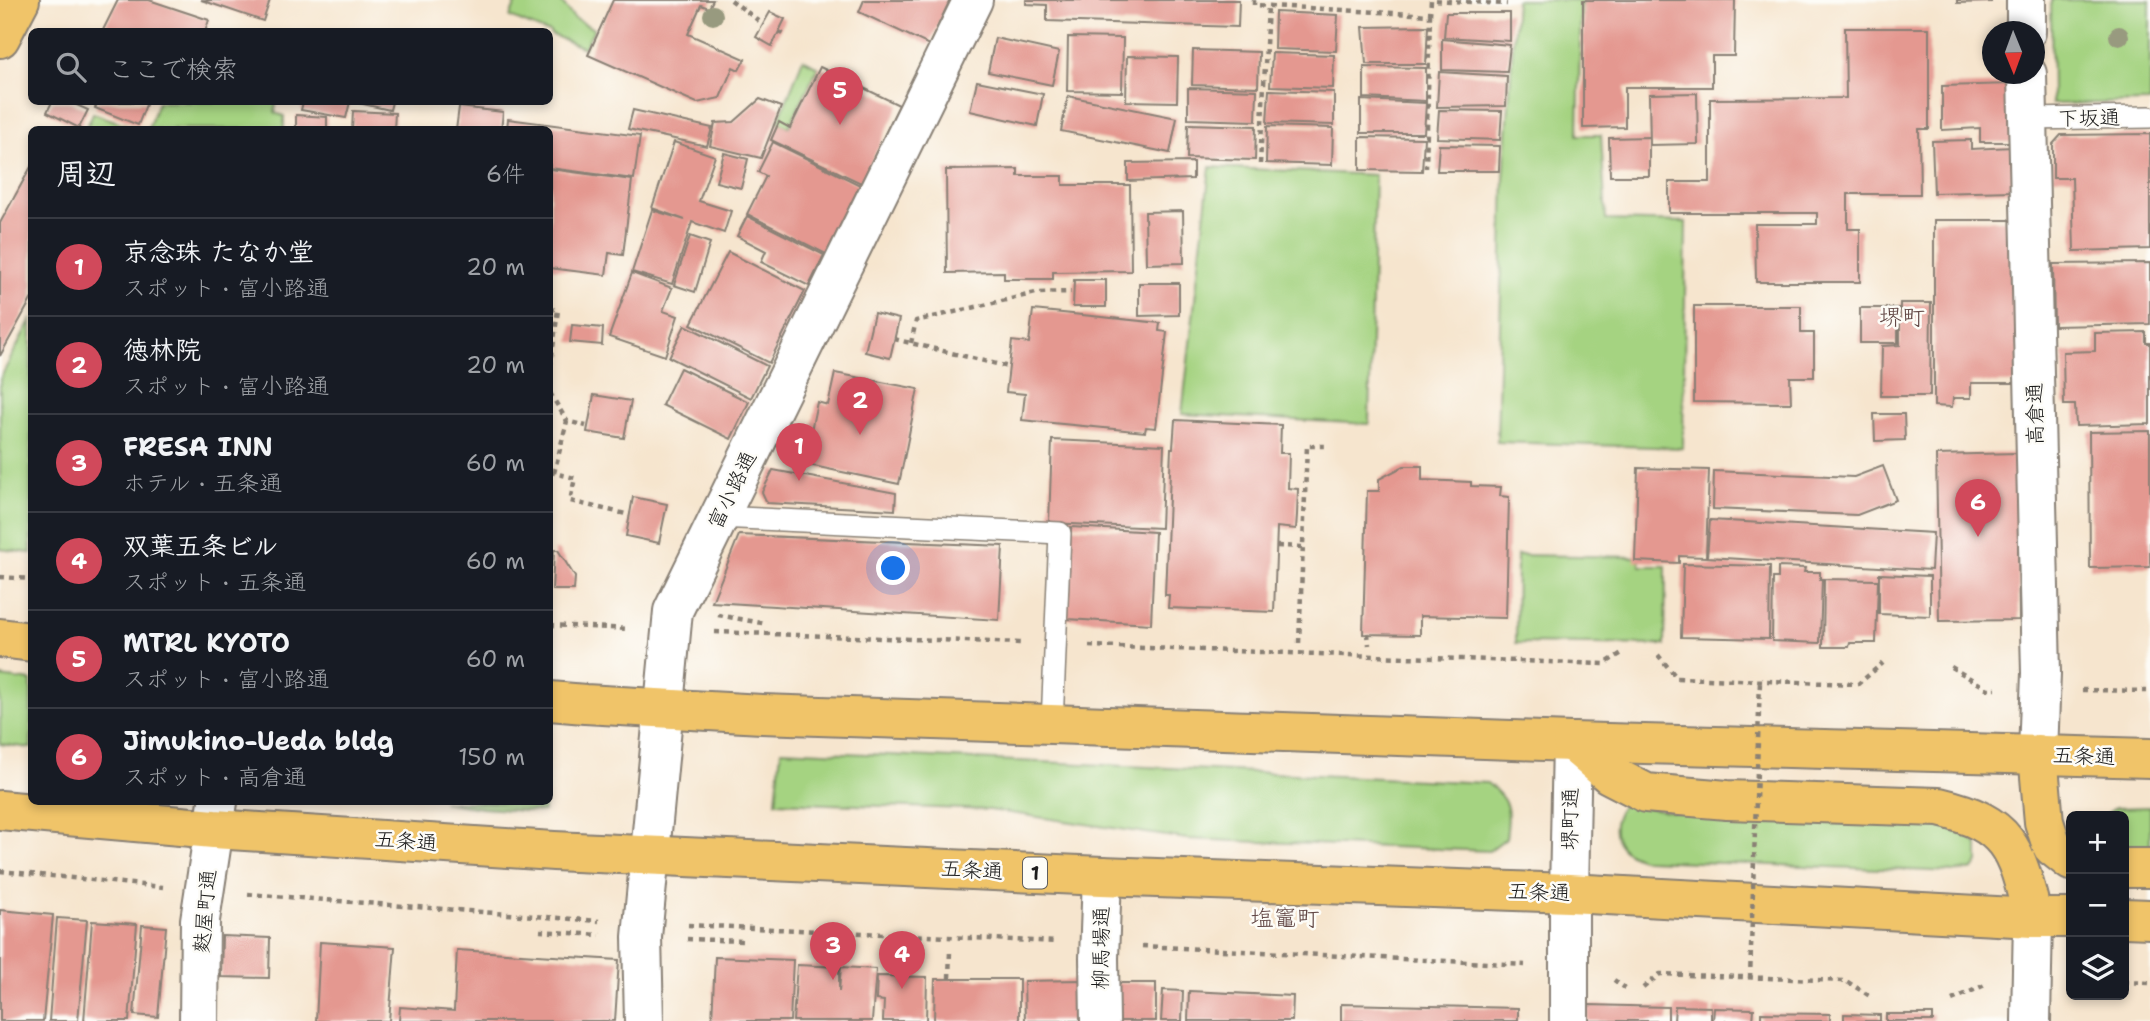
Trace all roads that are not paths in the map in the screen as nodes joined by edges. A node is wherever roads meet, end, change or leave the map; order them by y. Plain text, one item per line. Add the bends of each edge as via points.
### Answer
1 (20, 0) edge
2 (973, 0) edge
3 (2026, 0) edge
4 (2026, 21) edge
5 (0, 38) edge
6 (2027, 84) edge
7 (2150, 117) edge
8 (2028, 119) junction
9 (718, 517) junction
10 (0, 638) edge
11 (28, 642) edge
12 (553, 701) edge
13 (664, 709) junction
14 (1052, 724) junction
15 (1572, 742) junction
16 (2038, 754) junction
17 (2150, 758) edge
18 (0, 810) edge
19 (216, 815) edge
20 (649, 856) junction
21 (2066, 857) edge
22 (2129, 868) edge
23 (2150, 869) edge
24 (1102, 876) junction
25 (1569, 893) junction
26 (2033, 918) junction
27 (2066, 918) edge
28 (2129, 918) edge
29 (2150, 919) edge
30 (199, 1021) edge
31 (644, 1021) edge
32 (1100, 1021) edge
33 (1569, 1021) edge
34 (2031, 1021) edge

1 - 5 main road
2 - 9 street, 富小路通
3 - 4 street
6 - 8 street, 高倉通
7 - 8 lane, 下坂通
8 - 16 street, 高倉通 via 2041,673
9 - 13 street, 富小路通 via 673,611
9 - 14 lane via 1060,533
10 - 11 main road
12 - 13 main road, 五条通
13 - 14 main road, 五条通
13 - 20 street, 富小路通
14 - 15 main road, 五条通
15 - 16 main road, 五条通
15 - 25 street, 堺町通
15 - 26 main road via 1609,774 1647,793 1939,807 1967,814 1994,829 2008,844 2021,870
16 - 17 main road, 五条通
16 - 21 main road via 2044,822 2052,846
18 - 19 main road, 五条通 / 1
19 - 20 main road, 五条通 / 1
19 - 30 street, 麩屋町通 via 200,920
20 - 24 main road, 五条通 / 1
20 - 31 street, 富小路通 via 643,923
22 - 23 main road
24 - 25 main road, 五条通 / 1
24 - 32 street, 柳馬場通
25 - 26 main road, 五条通 / 1
25 - 33 street, 堺町通
26 - 27 main road, 五条通 / 1
26 - 34 street
28 - 29 main road

